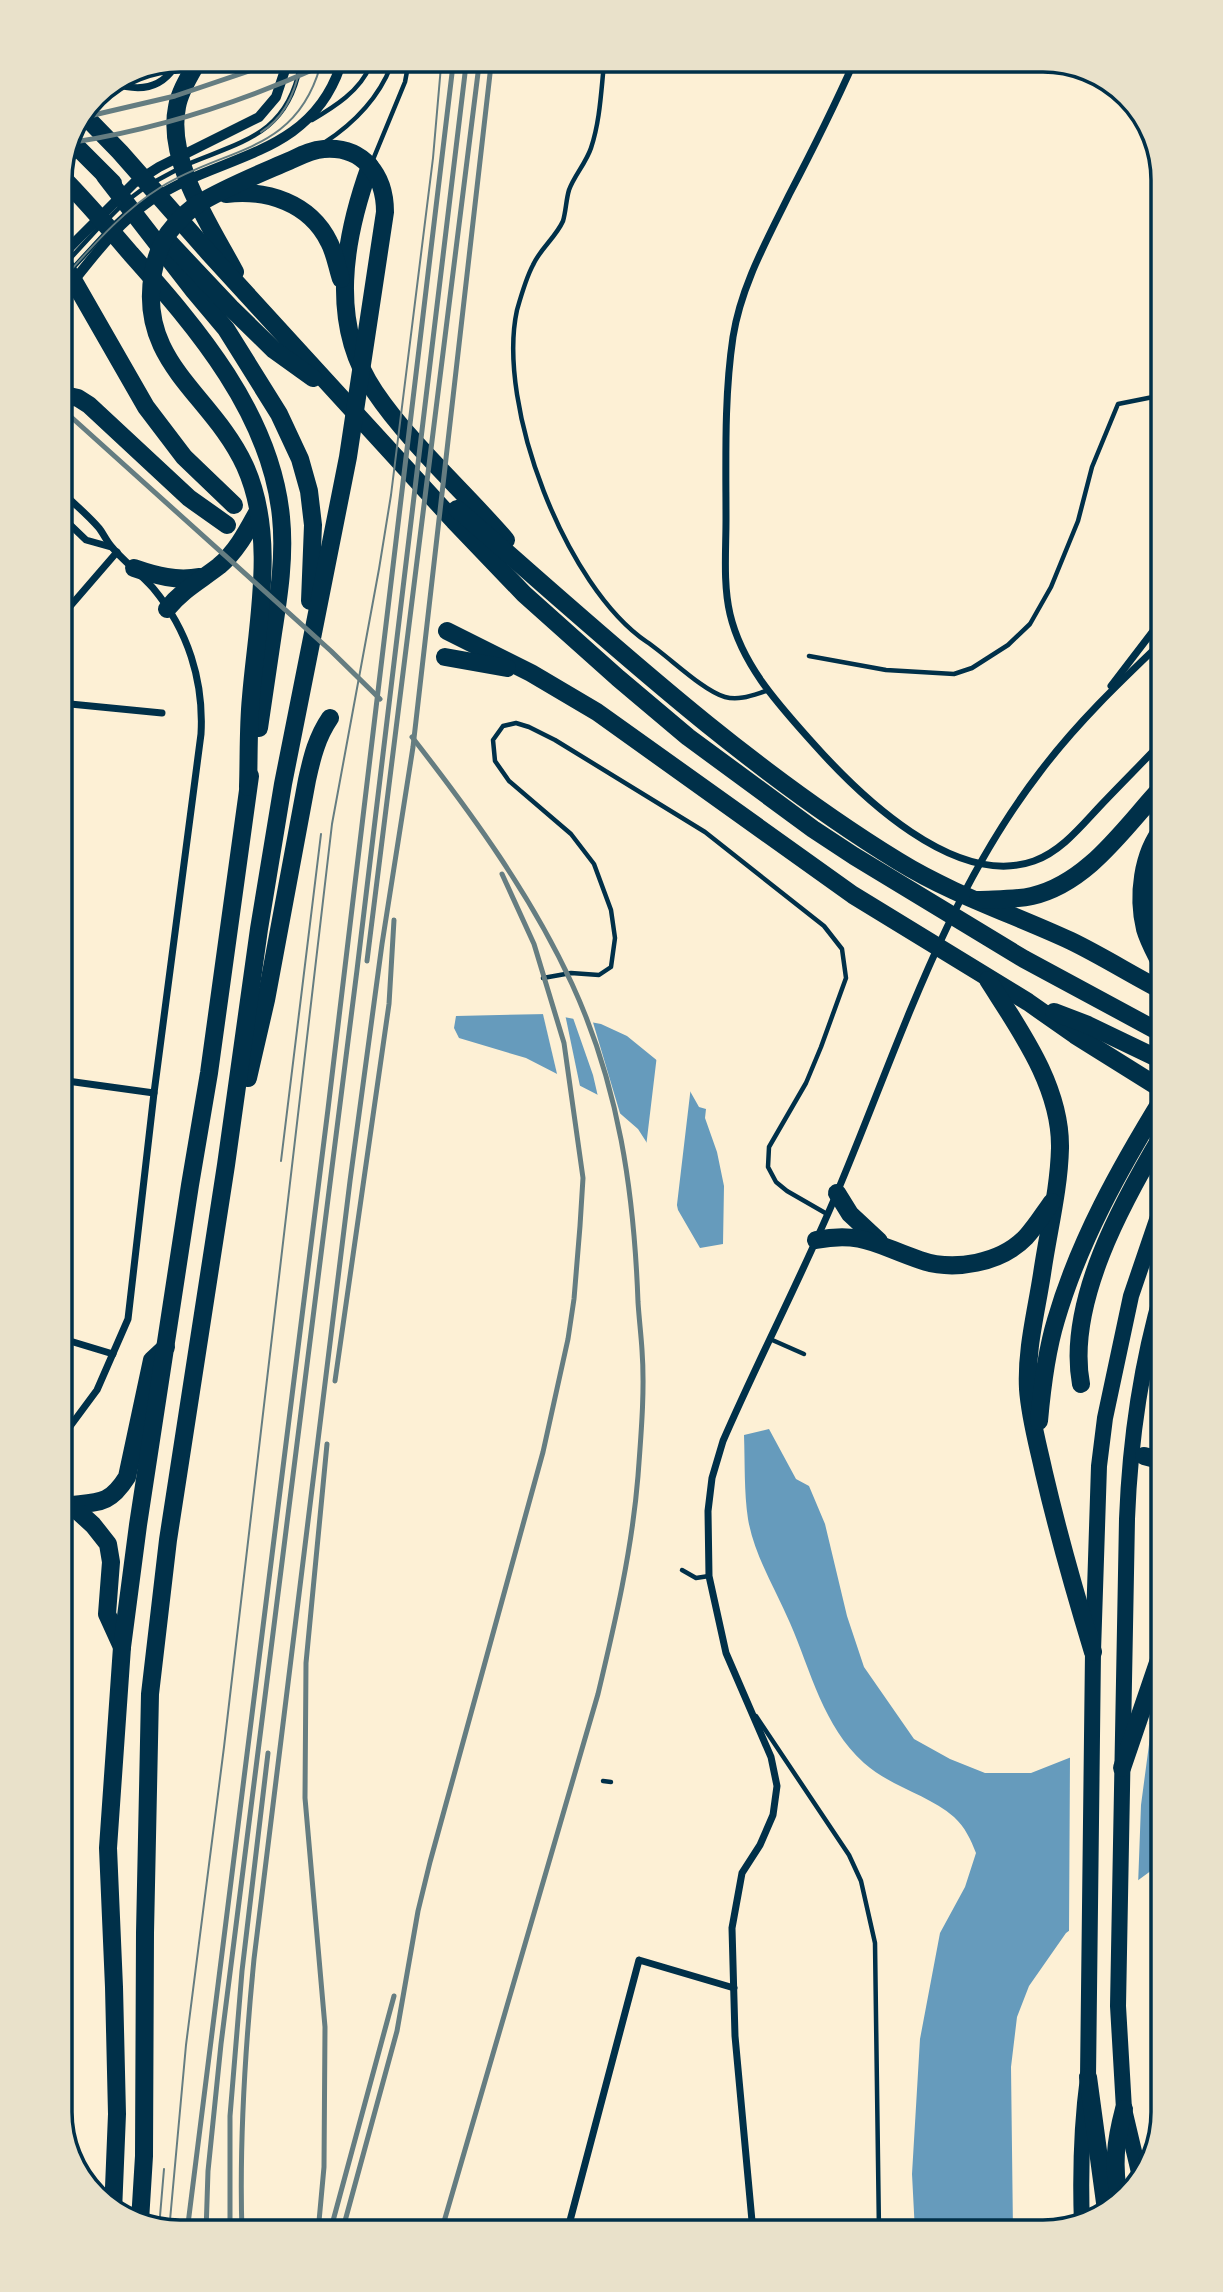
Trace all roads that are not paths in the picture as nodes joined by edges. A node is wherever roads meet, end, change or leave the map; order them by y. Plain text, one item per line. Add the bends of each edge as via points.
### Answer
1 (192, 72) edge
2 (284, 72) edge
3 (298, 72) edge
4 (337, 72) edge
5 (367, 72) edge
6 (388, 72) edge
7 (407, 72) edge
8 (603, 72) edge
9 (849, 72) edge
10 (170, 73) edge
11 (126, 87) edge
12 (90, 121) edge
13 (296, 130) junction
14 (77, 147) edge
15 (312, 151) junction
16 (370, 166) junction
17 (105, 176) junction
18 (177, 186) junction
19 (72, 188) edge
20 (223, 193) junction
21 (72, 245) edge
22 (72, 258) edge
23 (72, 269) edge
24 (72, 278) edge
25 (72, 283) edge
26 (245, 290) junction
27 (345, 293) junction
28 (72, 397) edge
29 (342, 398) junction
30 (1151, 398) edge
31 (400, 460) junction
32 (72, 502) edge
33 (234, 505) dead end
34 (258, 511) junction
35 (227, 525) dead end
36 (72, 527) edge
37 (114, 550) junction
38 (134, 568) junction
39 (204, 576) junction
40 (544, 586) junction
41 (72, 603) edge
42 (167, 609) junction
43 (447, 631) dead end
44 (1151, 635) edge
45 (1151, 653) edge
46 (809, 656) dead end
47 (446, 657) dead end
48 (531, 673) junction
49 (304, 678) junction
50 (766, 691) junction
51 (1103, 698) junction
52 (72, 704) edge
53 (162, 713) dead end
54 (330, 718) dead end
55 (1151, 754) edge
56 (248, 787) junction
57 (1151, 800) edge
58 (1151, 850) edge
59 (974, 901) junction
60 (1151, 942) edge
61 (986, 976) junction
62 (543, 978) dead end
63 (1151, 984) edge
64 (1028, 1002) junction
65 (1151, 1027) edge
66 (1151, 1055) edge
67 (72, 1082) edge
68 (1151, 1082) edge
69 (154, 1093) junction
70 (1151, 1119) edge
71 (1151, 1156) edge
72 (226, 1165) junction
73 (837, 1193) junction
74 (1054, 1199) junction
75 (828, 1215) junction
76 (1151, 1239) edge
77 (816, 1240) junction
78 (882, 1243) junction
79 (770, 1339) junction
80 (1151, 1339) edge
81 (72, 1342) edge
82 (166, 1347) junction
83 (113, 1354) junction
84 (804, 1354) dead end
85 (1081, 1384) dead end
86 (72, 1425) edge
87 (1037, 1443) junction
88 (1144, 1456) dead end
89 (1151, 1458) edge
90 (72, 1498) edge
91 (72, 1505) edge
92 (682, 1570) dead end
93 (709, 1576) junction
94 (122, 1647) junction
95 (1093, 1652) junction
96 (1151, 1679) edge
97 (746, 1702) junction
98 (1129, 1732) junction
99 (1122, 1768) joint
100 (603, 1781) dead end
101 (611, 1782) dead end
102 (734, 1988) junction
103 (1088, 2077) junction
104 (1124, 2109) junction
105 (1137, 2165) edge
106 (1117, 2190) edge
107 (114, 2198) edge
108 (1105, 2201) edge
109 (141, 2213) edge
110 (1081, 2213) edge
111 (569, 2220) edge
112 (752, 2220) edge
113 (879, 2220) edge

1 - 26 highway via 176,108 181,160 203,213
2 - 21 street via 272,106 252,122 134,183
3 - 22 lane via 276,121 135,195
4 - 13 street via 326,96
5 - 13 lane via 345,97
6 - 15 lane via 360,114
7 - 16 lane
8 - 50 lane via 592,144 570,188 562,223 533,264 517,310 516,379 529,450 581,571 616,614 642,639 724,697
9 - 50 street via 753,269 733,337 726,420 726,586 738,637
10 - 11 street via 162,83
12 - 26 highway
13 - 18 street via 279,142
14 - 17 highway
15 - 16 highway via 339,149
15 - 20 highway
16 - 27 highway via 349,235
16 - 49 highway via 380,179 385,201 348,457
17 - 29 highway via 274,349
17 - 49 highway via 226,329 279,414 300,460 313,525
18 - 23 lane via 139,202 120,217
18 - 25 street via 132,215
19 - 56 highway via 209,347 257,431 271,470 281,516 282,558
20 - 27 highway via 281,199 307,214 329,243
20 - 34 highway via 196,205 173,227 158,251 152,274 151,319 168,360 221,425 246,467
24 - 33 highway via 146,407 184,457
26 - 29 highway
27 - 40 highway via 354,349 373,390
28 - 35 highway via 89,405 189,498
29 - 31 highway
30 - 46 lane via 1118,404 1051,587 1030,624 1008,645 954,674 886,670
31 - 40 highway
31 - 65 highway via 524,594 688,737 897,884
32 - 37 street
34 - 39 highway via 238,546
34 - 56 highway via 262,561
36 - 37 street via 86,540
37 - 38 street
37 - 41 street
38 - 39 highway via 164,578
38 - 42 street
39 - 42 highway
40 - 59 highway via 660,688 736,746 898,861
42 - 69 street via 193,662 202,709
43 - 48 highway
44 - 51 street
45 - 51 street
47 - 48 highway
48 - 61 highway via 630,735 853,895
49 - 72 highway via 259,929
50 - 55 street via 873,805 909,832 973,862 1015,865 1045,856
51 - 73 street via 1038,773 953,914 916,993
52 - 53 street
54 - 72 highway via 314,748 266,1000
56 - 82 highway
57 - 59 highway via 1093,862 1053,890 1031,897
58 - 60 highway via 1142,883 1142,907
59 - 63 highway via 1070,940
61 - 64 highway
61 - 74 highway via 1033,1054 1049,1091 1060,1145
62 - 75 lane via 599,975 611,967 615,938 611,910 594,864 571,834 509,781 495,761 493,740 503,726 516,723 589,759 705,832 824,926 842,949 846,978 821,1047 769,1147 768,1167 776,1182
64 - 66 highway
64 - 68 highway
67 - 69 street
69 - 83 street via 128,1318
70 - 87 highway via 1095,1220 1067,1285 1047,1360
71 - 85 highway via 1100,1259 1080,1331
72 - 109 highway via 167,1539 150,1694
73 - 75 street
73 - 78 highway via 850,1214
74 - 78 highway via 1025,1238 975,1263 921,1261
74 - 87 highway via 1028,1360
75 - 77 street
76 - 95 highway via 1131,1296 1105,1418 1099,1466
77 - 78 highway via 850,1236
77 - 79 street
79 - 84 lane
79 - 93 street via 723,1441 712,1478
80 - 98 highway via 1132,1439 1127,1519
81 - 83 street
82 - 90 highway via 152,1360 127,1477 118,1492 104,1502
82 - 94 highway
83 - 86 street
87 - 95 highway
88 - 89 highway
91 - 94 highway via 108,1544 107,1614
92 - 93 lane via 696,1578
93 - 97 street via 726,1653
94 - 107 highway via 108,1848 117,2114
95 - 103 highway
96 - 98 highway
97 - 102 street via 771,1757 777,1786 773,1815 742,1873 732,1928
97 - 113 lane via 849,1855 867,1906 875,1943
98 - 99 highway
99 - 104 highway via 1118,2006
100 - 101 lane
102 - 111 street via 639,1960
102 - 112 street
103 - 108 highway
103 - 110 highway via 1079,2168
104 - 105 highway
104 - 106 highway via 1115,2143

